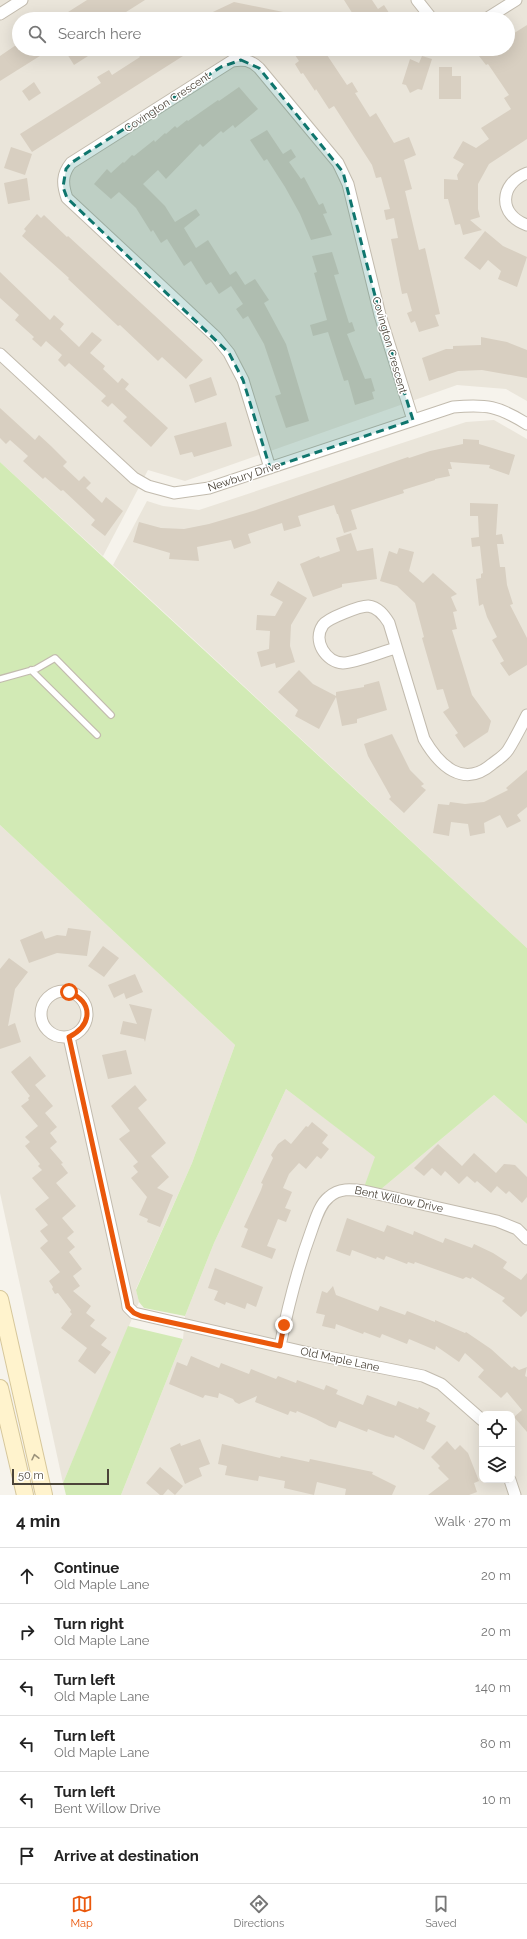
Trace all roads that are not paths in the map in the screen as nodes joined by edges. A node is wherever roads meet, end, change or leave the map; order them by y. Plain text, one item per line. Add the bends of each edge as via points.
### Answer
1 (22, 0) edge
2 (417, 0) edge
3 (516, 0) edge
4 (426, 12) edge
5 (497, 12) edge
6 (0, 14) edge
7 (527, 173) edge
8 (527, 225) edge
9 (0, 354) edge
10 (413, 420) junction
11 (527, 424) edge
12 (270, 468) junction
13 (396, 648) junction
14 (31, 670) junction
15 (0, 679) edge
16 (111, 715) dead end
17 (527, 715) edge
18 (97, 735) dead end
19 (69, 1037) junction
20 (527, 1238) edge
21 (0, 1300) edge
22 (280, 1346) junction
23 (0, 1388) edge
24 (479, 1417) edge
25 (511, 1483) edge
26 (25, 1495) edge
27 (44, 1495) edge
28 (515, 1495) edge

1 - 6 street
2 - 4 street
3 - 5 street
7 - 8 street via 518,176 511,183 506,199 510,214 518,222
9 - 12 street, Newbury Drive via 124,470 148,486 174,493 190,492
10 - 11 street, Newbury Drive via 453,407 478,404 496,407
10 - 12 street, Newbury Drive
10 - 12 street, Covington Crescent via 380,315 343,172 259,68 249,61 232,61 71,163 66,169 63,187 67,198 216,337 229,353 243,380
13 - 13 street via 389,622 384,615 369,606 330,619 320,632 322,649 326,656 334,661 345,663
13 - 17 street via 424,739 432,753 448,768 471,776 483,771 507,752
14 - 15 lane
14 - 16 lane via 55,658
14 - 18 lane
19 - 19 street via 79,1032 85,1024 87,1013 84,1003 78,996 60,992 47,999 42,1007 41,1017 48,1031 58,1037
19 - 22 street, Old Maple Lane via 128,1307 141,1316
20 - 22 street, Bent Willow Drive via 517,1229 497,1221 364,1191 338,1191 328,1197 319,1210 299,1264
27 -> 21 main road
22 - 24 street, Old Maple Lane via 423,1376 447,1388
23 - 26 main road
25 - 28 street

